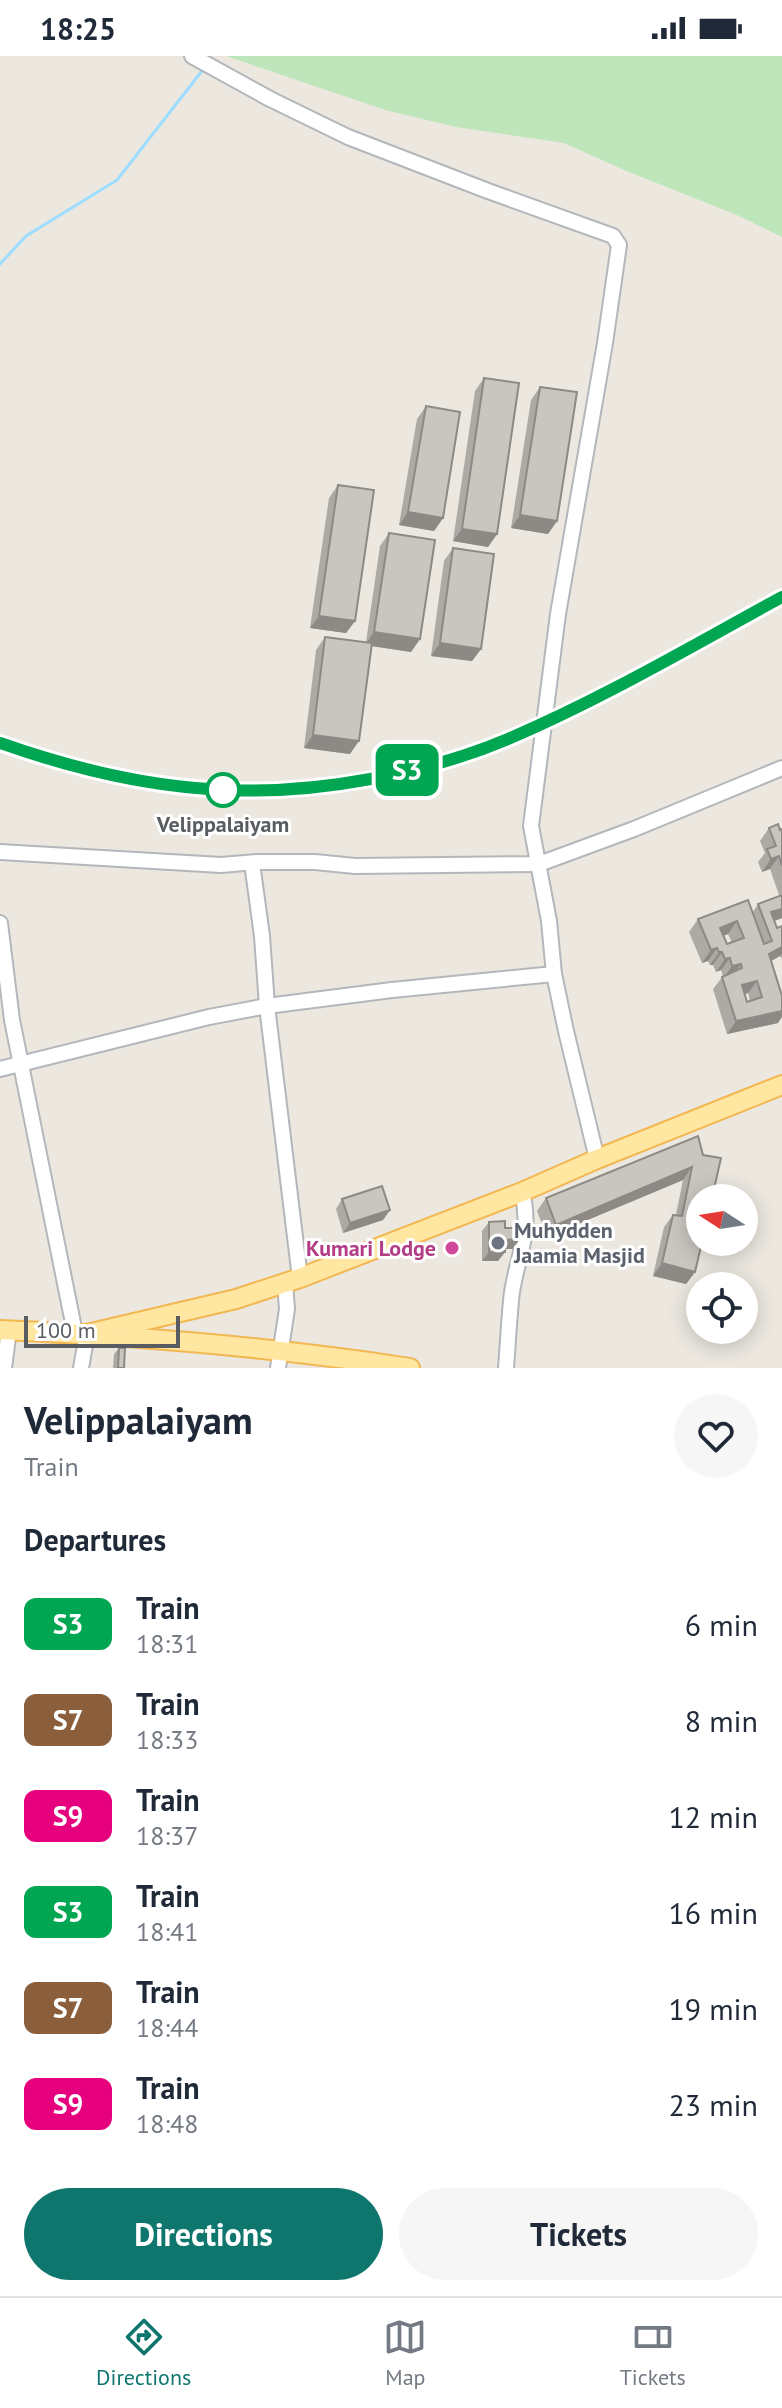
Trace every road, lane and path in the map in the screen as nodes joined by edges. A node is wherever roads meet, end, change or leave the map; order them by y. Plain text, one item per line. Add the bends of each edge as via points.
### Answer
1 (198, 59) edge
2 (782, 768) edge
3 (0, 852) edge
4 (252, 863) junction
5 (539, 864) junction
6 (0, 923) edge
7 (554, 974) junction
8 (267, 1006) junction
9 (22, 1063) junction
10 (0, 1069) edge
11 (782, 1086) edge
12 (782, 1095) edge
13 (597, 1159) junction
14 (522, 1192) junction
15 (292, 1280) junction
16 (5, 1330) edge
17 (81, 1334) junction
18 (280, 1359) edge
19 (371, 1365) edge
20 (4, 1368) edge
21 (81, 1368) edge
22 (410, 1368) edge
23 (506, 1368) edge

1 - 5 street via 348,137 613,236 619,248 547,694 531,826
2 - 5 street
3 - 4 street
4 - 5 street
4 - 8 street
5 - 7 street
6 - 9 street
7 - 8 street
7 - 13 street
8 - 9 street
8 - 15 street
9 - 10 street
9 - 17 street
11 - 12 street
11 - 13 main road
13 - 14 main road
14 - 15 main road
14 - 23 street via 527,1218 513,1288
15 - 17 main road via 236,1299
15 - 18 street
16 - 17 main road
16 - 20 street
17 - 18 main road via 165,1339
17 - 21 street
18 - 19 main road
19 - 22 main road

